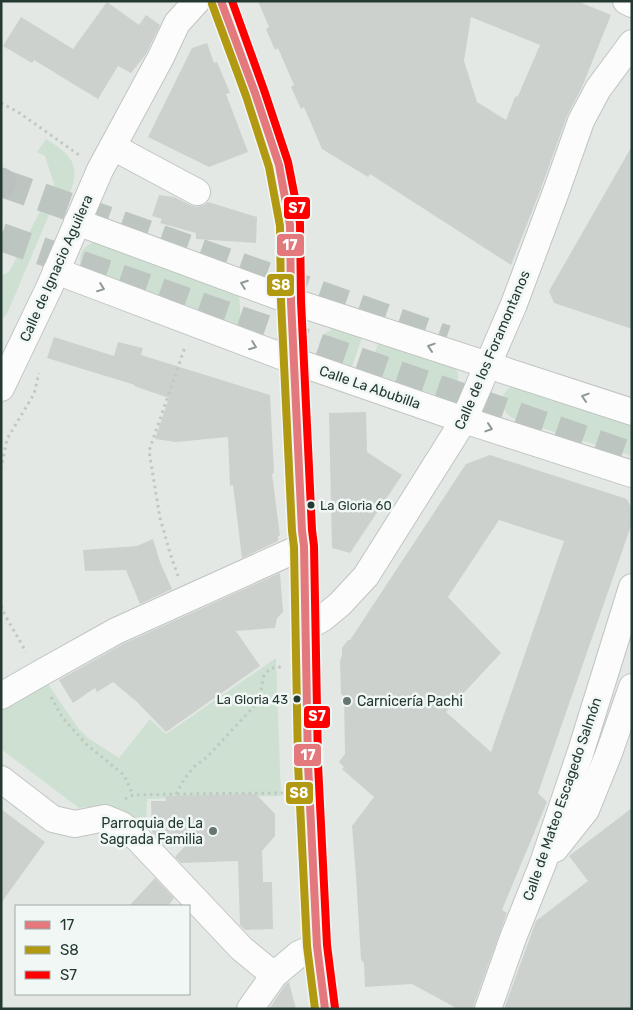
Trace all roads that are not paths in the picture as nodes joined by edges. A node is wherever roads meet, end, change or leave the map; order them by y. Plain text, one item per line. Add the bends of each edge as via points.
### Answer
1 (197, 1) edge
2 (221, 1) edge
3 (626, 1) edge
4 (632, 4) edge
5 (632, 43) edge
6 (106, 159) junction
7 (197, 192) dead end
8 (77, 222) junction
9 (56, 270) junction
10 (291, 301) junction
11 (7, 361) edge
12 (294, 361) junction
13 (488, 366) junction
14 (1, 388) edge
15 (632, 412) edge
16 (464, 420) junction
17 (632, 474) edge
18 (304, 546) junction
19 (632, 587) edge
20 (306, 628) junction
21 (632, 687) edge
22 (1, 696) edge
23 (1, 778) edge
24 (544, 863) junction
25 (316, 946) junction
26 (274, 975) junction
27 (250, 1009) edge
28 (325, 1009) edge
29 (488, 1009) edge

1 - 6 street, Calle de Ignacio Aguilera via 177,23
2 - 10 street via 279,165 290,224
3 - 4 street
5 - 13 street, Calle de los Foramontanos via 598,89 581,121
6 - 7 street
6 - 8 street, Calle de Ignacio Aguilera
8 - 9 street, Calle de Ignacio Aguilera
10 -> 8 street
9 - 11 street, Calle de Ignacio Aguilera
9 -> 12 street, Calle La Abubilla
10 - 12 street
13 -> 10 street
11 - 14 street, Calle de Ignacio Aguilera
12 - 16 street, Calle La Abubilla
12 - 18 street
15 -> 13 street
13 - 16 street, Calle de los Foramontanos
16 -> 17 street, Calle La Abubilla
16 - 20 street, Calle de los Foramontanos via 366,576 340,604
18 - 20 street
18 - 22 street via 116,631
19 - 24 street, Calle de Mateo Escagedo Salmón
20 - 25 street
21 - 24 street via 586,810
23 - 26 street via 53,818 75,824 105,818 122,825 242,948
24 - 29 street, Calle de Mateo Escagedo Salmón
25 - 26 street via 299,954
25 - 28 street
26 - 27 street

